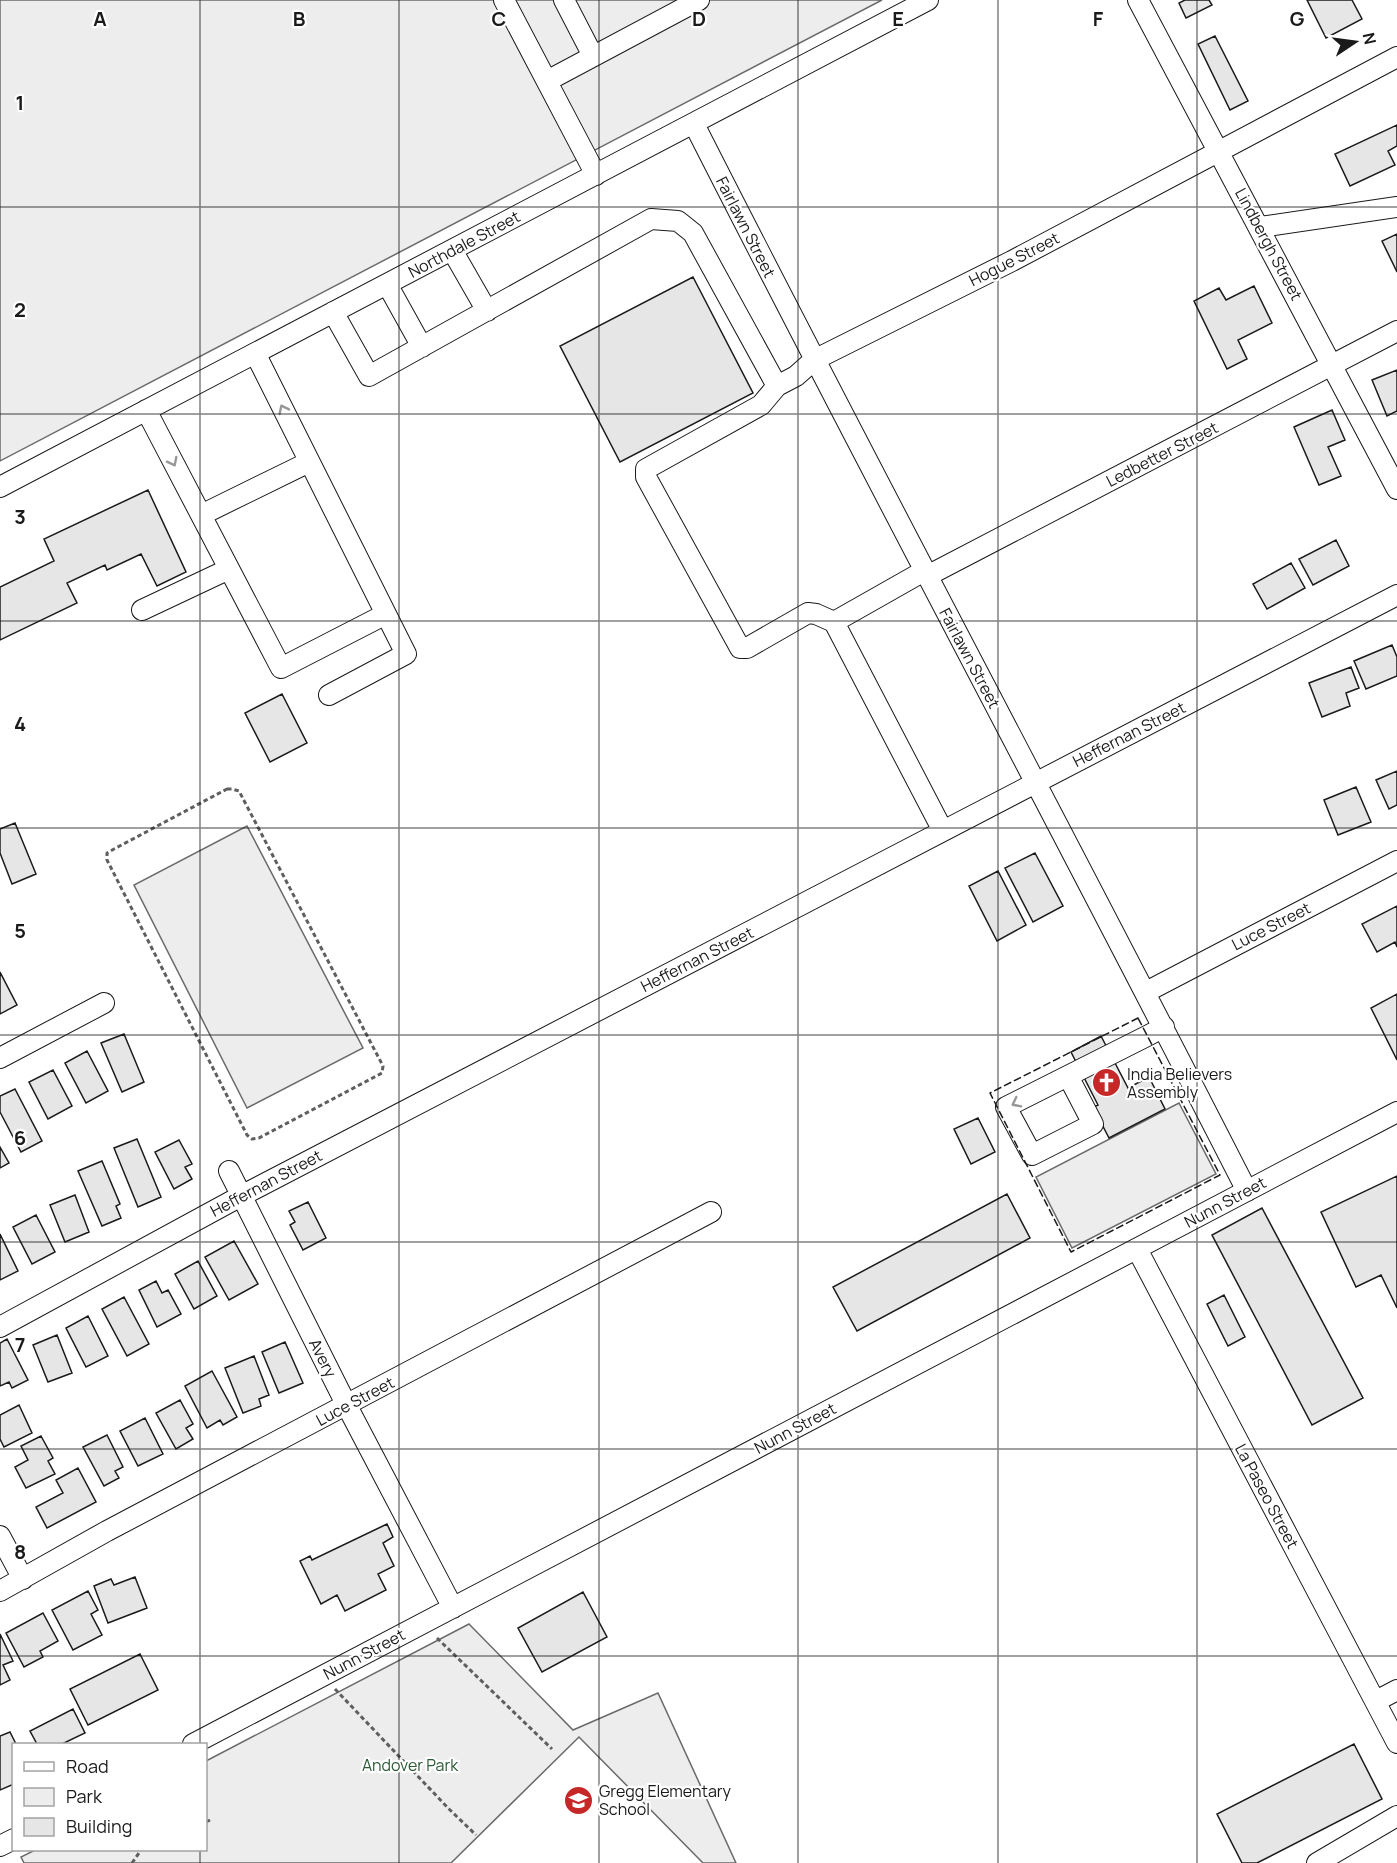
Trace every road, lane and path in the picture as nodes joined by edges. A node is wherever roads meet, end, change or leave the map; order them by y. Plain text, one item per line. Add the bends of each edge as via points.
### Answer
1 (504, 0) edge
2 (564, 0) edge
3 (699, 0) edge
4 (928, 0) edge
5 (1138, 0) edge
6 (593, 56) junction
7 (1397, 57) edge
8 (547, 81) junction
9 (694, 124) junction
10 (1219, 151) junction
11 (596, 175) junction
12 (1397, 207) edge
13 (1260, 227) junction
14 (452, 250) junction
15 (387, 284) junction
16 (486, 311) junction
17 (333, 312) junction
18 (1397, 331) edge
19 (422, 347) junction
20 (255, 353) junction
21 (814, 360) junction
22 (1332, 365) junction
23 (777, 386) junction
24 (146, 410) junction
25 (309, 462) junction
26 (0, 487) edge
27 (1397, 489) edge
28 (201, 516) junction
29 (229, 569) junction
30 (926, 574) junction
31 (1397, 595) edge
32 (142, 610) dead end
33 (386, 614) junction
34 (834, 622) junction
35 (329, 695) dead end
36 (1035, 783) junction
37 (239, 791) joint
38 (944, 831) junction
39 (1397, 861) edge
40 (1146, 992) junction
41 (104, 1003) dead end
42 (1164, 1027) junction
43 (0, 1058) edge
44 (1068, 1076) dead end
45 (1397, 1112) edge
46 (229, 1172) dead end
47 (1247, 1191) junction
48 (241, 1196) junction
49 (711, 1212) dead end
50 (1137, 1249) junction
51 (0, 1326) edge
52 (347, 1406) junction
53 (0, 1536) edge
54 (23, 1579) junction
55 (0, 1591) edge
56 (453, 1608) junction
57 (423, 1624) junction
58 (323, 1676) junction
59 (1397, 1690) edge
60 (1376, 1701) junction
61 (195, 1743) edge
62 (1397, 1743) edge
63 (552, 1749) dead end
64 (1397, 1816) edge
65 (476, 1835) dead end
66 (1317, 1863) edge

1 - 8 street
2 - 6 street
3 - 6 street
4 - 9 street, Northdale Street
5 - 10 street, Lindbergh Street
6 - 8 street
7 - 10 street, Hogue Street
8 - 11 street
9 - 11 street, Northdale Street
9 - 21 street, Fairlawn Street
10 - 13 street, Lindbergh Street
10 - 21 street, Hogue Street
11 - 14 street, Northdale Street
12 - 13 street
13 - 22 street, Lindbergh Street
14 - 15 street, Northdale Street
14 - 16 street
15 - 17 street, Northdale Street
15 - 19 street
16 - 19 street
16 - 23 street via 651,219 678,221 693,233
17 - 19 street via 369,376
17 - 20 street, Northdale Street
18 - 22 street, Ledbetter Street
20 - 24 street, Northdale Street
25 -> 20 street
21 - 23 street, Hogue Street
21 - 30 street, Fairlawn Street
22 - 27 street, Lindbergh Street
22 - 30 street, Ledbetter Street
23 - 34 street, Hogue Street via 761,405 646,469 646,477 740,648 747,648 808,614
24 - 26 street, Northdale Street
24 -> 28 street
25 - 28 street
25 - 33 street
28 - 29 street
29 - 32 street
29 - 33 street via 281,669
30 - 34 street, Ledbetter Street
30 - 36 street, Fairlawn Street
31 - 36 street, Heffernan Street
33 - 35 street via 406,654
34 - 38 street
36 - 38 street, Heffernan Street
36 - 40 street, Fairlawn Street
37 - 37 path via 383,1066 382,1073 252,1139 107,860 107,853 227,789
38 - 48 street, Heffernan Street
39 - 40 street, Luce Street
40 - 42 street, Fairlawn Street
41 - 43 street
42 - 44 street
42 - 47 street, Fairlawn Street
45 - 47 street, Nunn Street
46 - 48 street, Avery
47 - 50 street, Nunn Street
48 - 51 street, Heffernan Street
48 - 52 street, Avery
49 - 52 street, Luce Street
50 - 56 street, Nunn Street
50 - 60 street, La Paseo Street
52 - 54 street, Luce Street
52 - 56 street, Avery
53 - 54 street
54 - 55 street, Luce Street
56 - 57 street, Nunn Street
57 - 58 street, Nunn Street
57 - 63 path
58 - 61 street, Nunn Street
58 - 65 path
59 - 60 street
60 - 62 street, La Paseo Street
64 - 66 street

